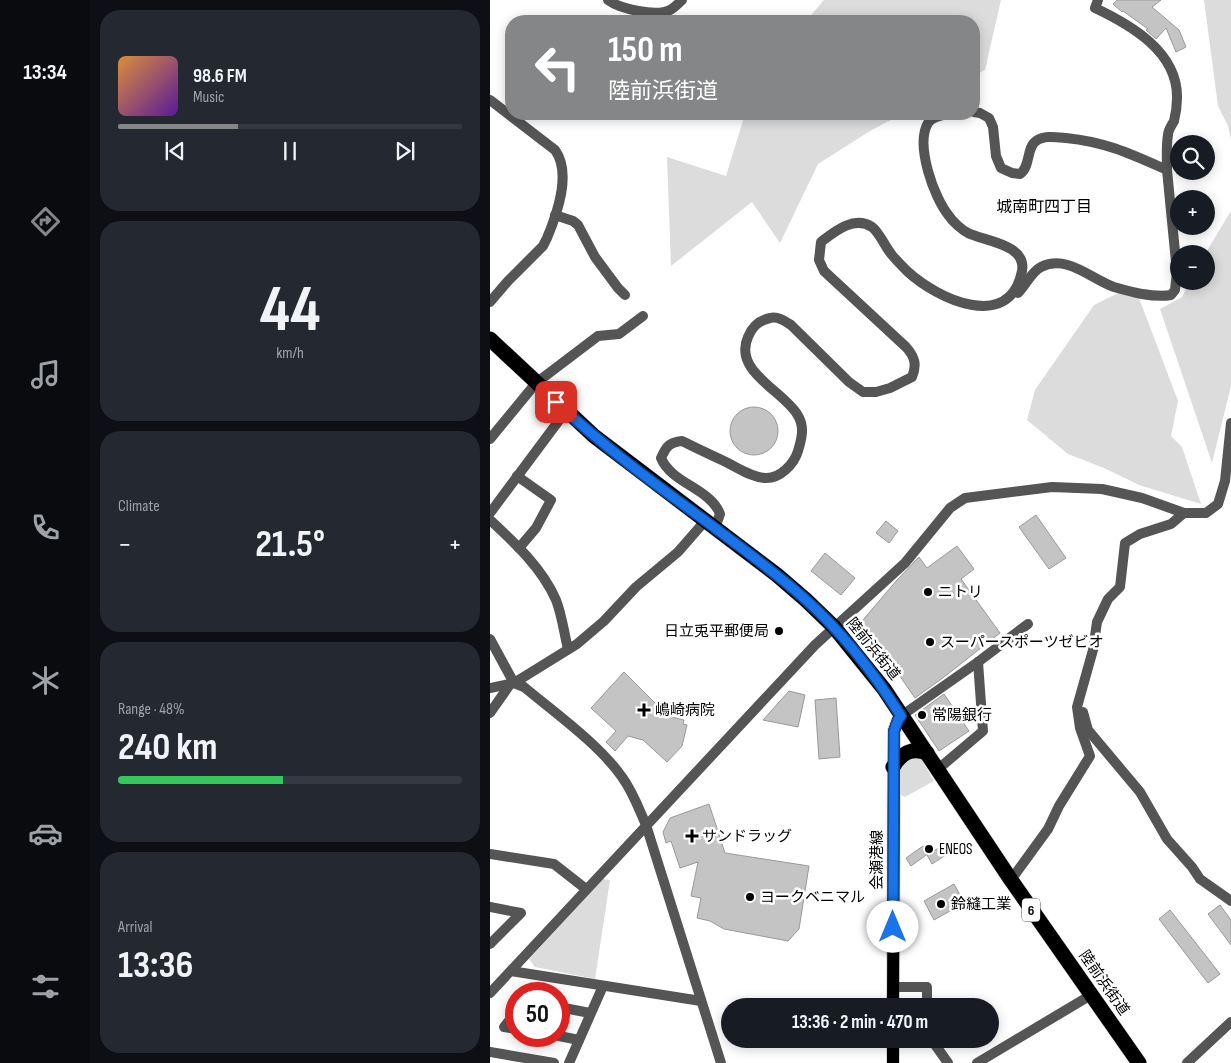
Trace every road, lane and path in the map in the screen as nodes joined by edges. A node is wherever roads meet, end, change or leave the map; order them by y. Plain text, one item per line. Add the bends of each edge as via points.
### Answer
1 (608, 0) edge
2 (682, 0) edge
3 (1098, 0) edge
4 (490, 100) edge
5 (505, 111) edge
6 (980, 113) edge
7 (516, 120) edge
8 (932, 120) edge
9 (1167, 170) junction
10 (555, 215) junction
11 (625, 295) dead end
12 (490, 302) edge
13 (994, 306) junction
14 (643, 316) dead end
15 (490, 339) edge
16 (536, 383) junction
17 (566, 411) junction
18 (1231, 423) edge
19 (490, 439) edge
20 (517, 476) junction
21 (492, 505) edge
22 (1184, 513) junction
23 (490, 520) edge
24 (710, 524) junction
25 (520, 548) junction
26 (1028, 624) dead end
27 (834, 627) junction
28 (490, 639) edge
29 (568, 649) junction
30 (978, 662) junction
31 (513, 683) junction
32 (490, 688) edge
33 (1080, 699) junction
34 (490, 713) edge
35 (901, 716) junction
36 (927, 753) junction
37 (894, 767) junction
38 (938, 770) junction
39 (646, 825) junction
40 (490, 854) edge
41 (1011, 880) junction
42 (586, 889) junction
43 (1231, 901) edge
44 (490, 907) edge
45 (490, 944) edge
46 (511, 971) junction
47 (603, 986) junction
48 (893, 987) junction
49 (490, 993) edge
50 (1090, 995) junction
51 (893, 998) edge
52 (927, 998) edge
53 (701, 1001) junction
54 (570, 1009) edge
55 (590, 1013) junction
56 (1231, 1022) edge
57 (570, 1038) edge
58 (579, 1040) junction
59 (893, 1048) edge
60 (937, 1048) edge
61 (490, 1052) edge
62 (554, 1063) edge
63 (569, 1063) edge
64 (721, 1063) edge
65 (893, 1063) edge
66 (948, 1063) edge
67 (977, 1063) edge
68 (1140, 1063) edge
69 (1187, 1063) edge

1 - 2 street via 629,9 660,13 670,10
3 - 9 street via 1095,8 1140,34 1163,56 1170,69 1177,95 1174,120 1168,134
4 - 5 street
6 - 9 street via 989,118 993,127 996,156 1001,168 1012,173 1020,174 1026,170 1033,143 1041,137 1056,136 1114,147
7 - 10 street via 556,150 561,158 564,169
8 - 13 street via 925,131 927,168 936,195 949,216 967,232 1006,245 1020,258 1023,268 1019,282 1012,294
9 - 13 street via 1177,272 1176,290 1171,295 1160,297 1112,286 1087,272 1061,264 1040,267 1010,302
10 - 11 street via 578,226 595,257
10 - 12 street via 543,246
13 - 24 street via 962,303 928,286 897,261 871,227 850,224 839,228 821,242 819,260 824,270 913,355 915,370 912,377 890,388 863,392 791,325 772,317 761,321 748,336 744,355 759,376 797,413 802,436 796,457 778,475 767,478 753,476 682,441 667,446 661,458 665,466 717,505 720,514
14 - 16 street via 620,334 598,336
15 - 16 highway, 陸前浜街道 / 6
16 - 17 highway, 陸前浜街道 / 6
16 - 19 street
17 - 20 street
17 - 24 highway, 陸前浜街道 / 6
18 - 22 street via 1225,481 1218,504 1206,513
20 - 21 street
20 - 25 street via 551,500 536,528
22 - 27 street via 1142,498 1102,489 1052,487 965,498 950,508 905,563
22 - 33 street via 1171,524 1140,534 1125,544 1120,587 1108,599 1097,622
23 - 25 street
24 - 27 highway, 陸前浜街道 / 6 via 778,575
24 - 29 street via 636,587 604,621
25 - 29 street via 557,602
26 - 30 street
27 - 35 highway, 陸前浜街道 / 6 via 875,677
27 - 39 street
28 - 31 street
29 - 31 street
30 - 35 street
30 - 38 street via 983,731
31 - 32 street
31 - 34 street
31 - 39 street via 524,687 551,709 613,766 632,793
33 - 41 street via 1077,707 1080,728 1090,756 1048,830
33 - 43 street via 1088,730 1140,792 1167,838 1200,879
35 - 36 highway, 陸前浜街道 / 6
35 - 37 main road, 会瀬港線 via 894,731
36 - 37 highway via 908,751
36 - 38 highway, 陸前浜街道 / 6
37 - 48 main road, 会瀬港線
38 - 41 highway, 陸前浜街道 / 6
39 - 42 street
39 - 53 street
40 - 42 street via 554,864
41 - 50 highway, 陸前浜街道 / 6
42 - 46 street
44 - 45 street via 521,912
46 - 47 street
46 - 49 street
47 - 53 street
47 - 55 street
48 - 51 main road, 会瀬港線
48 - 52 street via 927,987
50 - 67 street
50 - 68 highway, 陸前浜街道 / 6
53 - 64 street
54 - 55 street
55 - 58 street
56 - 69 street
57 - 58 street
58 - 63 street
59 - 65 main road
60 - 66 street
61 - 62 street

